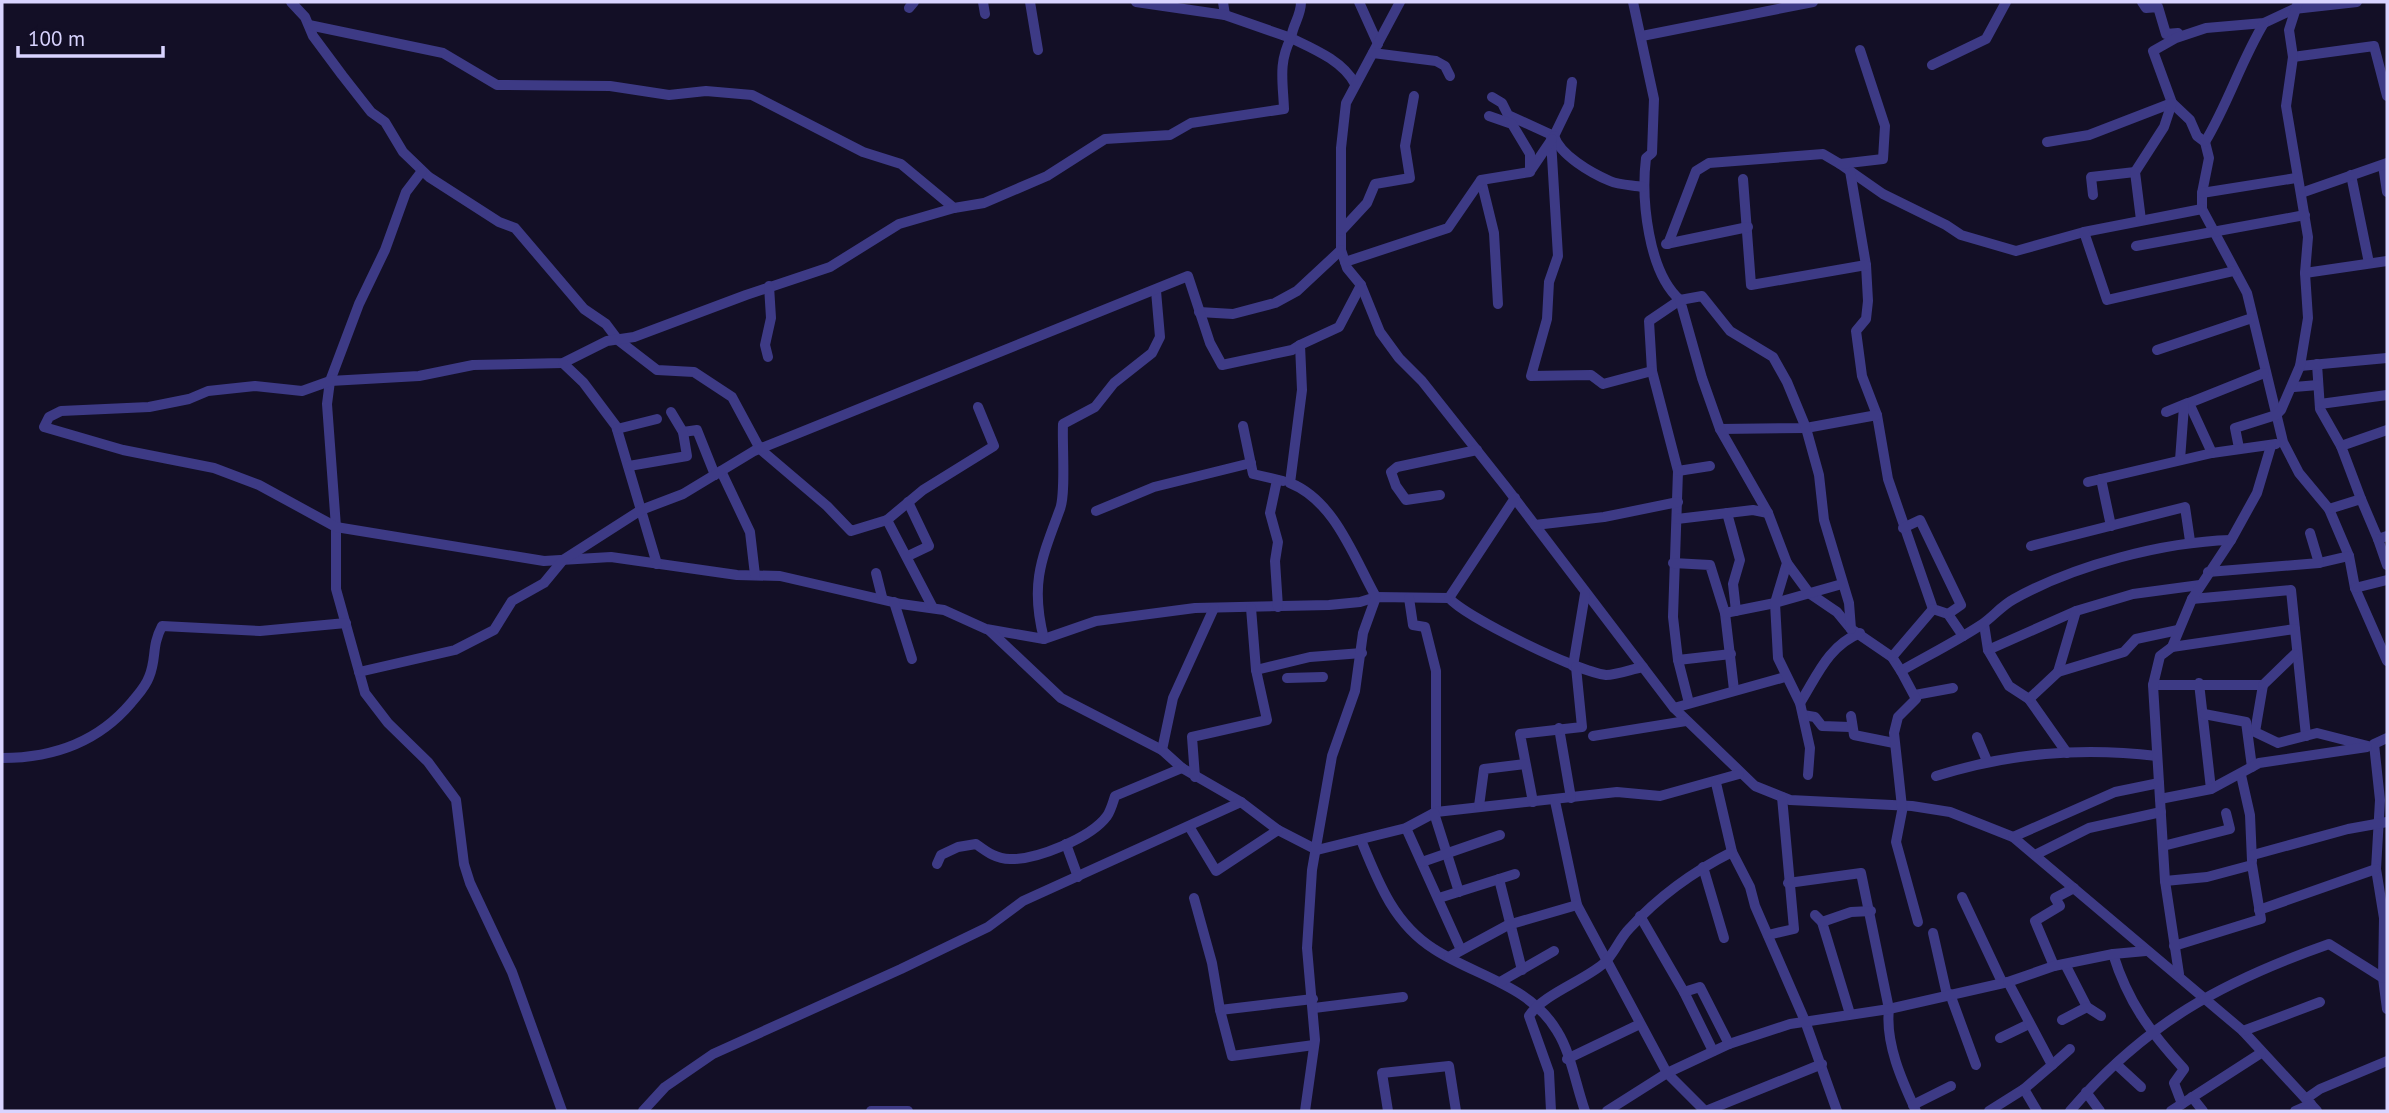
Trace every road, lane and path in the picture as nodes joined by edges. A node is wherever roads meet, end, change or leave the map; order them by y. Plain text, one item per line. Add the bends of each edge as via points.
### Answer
1 (290, 2) edge
2 (984, 2) edge
3 (1030, 2) edge
4 (1136, 2) edge
5 (1223, 2) edge
6 (1301, 2) edge
7 (1359, 2) edge
8 (1400, 2) edge
9 (1633, 2) edge
10 (1813, 2) edge
11 (2006, 2) edge
12 (2142, 2) edge
13 (2357, 2) edge
14 (1790, 4) edge
15 (2296, 6) edge
16 (985, 14) dead end
17 (1225, 15) junction
18 (2264, 23) junction
19 (309, 25) junction
20 (2206, 28) junction
21 (1642, 36) junction
22 (1291, 38) junction
23 (1375, 49) junction
24 (1038, 50) dead end
25 (1860, 50) dead end
26 (2293, 57) junction
27 (1932, 65) dead end
28 (1450, 76) dead end
29 (1572, 82) dead end
30 (1355, 84) junction
31 (1414, 96) dead end
32 (2387, 96) edge
33 (1492, 97) dead end
34 (2172, 103) junction
35 (1489, 116) dead end
36 (1510, 119) junction
37 (1553, 138) junction
38 (2047, 142) dead end
39 (2205, 142) junction
40 (1840, 164) junction
41 (2385, 164) edge
42 (1850, 171) junction
43 (422, 172) junction
44 (1530, 172) junction
45 (2135, 172) junction
46 (2351, 175) junction
47 (2296, 178) junction
48 (1743, 179) dead end
49 (1481, 180) junction
50 (1643, 187) junction
51 (2387, 192) edge
52 (2202, 193) junction
53 (2301, 193) junction
54 (2093, 195) dead end
55 (954, 208) junction
56 (2202, 209) junction
57 (2305, 215) junction
58 (2141, 220) junction
59 (1748, 227) junction
60 (2216, 229) junction
61 (1341, 231) junction
62 (2084, 232) junction
63 (1668, 244) junction
64 (1652, 246) junction
65 (2136, 246) dead end
66 (1341, 250) junction
67 (2387, 261) edge
68 (1345, 262) junction
69 (2369, 263) junction
70 (1866, 265) junction
71 (2234, 271) junction
72 (2305, 273) junction
73 (1361, 285) junction
74 (769, 286) junction
75 (1156, 290) junction
76 (1680, 300) junction
77 (1498, 304) dead end
78 (1199, 312) junction
79 (2252, 318) junction
80 (618, 340) junction
81 (1300, 345) junction
82 (2157, 350) dead end
83 (768, 357) dead end
84 (2387, 358) edge
85 (563, 363) junction
86 (2317, 363) junction
87 (2300, 366) junction
88 (1652, 371) junction
89 (2264, 373) junction
90 (330, 381) junction
91 (2318, 385) junction
92 (2294, 387) junction
93 (2387, 395) edge
94 (2186, 404) junction
95 (2320, 404) junction
96 (978, 407) dead end
97 (671, 412) dead end
98 (2166, 412) dead end
99 (1877, 415) junction
100 (2276, 415) junction
101 (657, 419) dead end
102 (1243, 426) dead end
103 (1806, 428) junction
104 (617, 429) junction
105 (1720, 429) junction
106 (2387, 430) edge
107 (683, 432) junction
108 (2283, 442) junction
109 (2271, 446) junction
110 (2341, 446) junction
111 (760, 449) junction
112 (2239, 449) junction
113 (1477, 450) junction
114 (2212, 453) junction
115 (2180, 460) junction
116 (1251, 463) junction
117 (629, 466) junction
118 (1710, 466) dead end
119 (1678, 471) junction
120 (718, 473) junction
121 (2101, 479) junction
122 (1277, 480) junction
123 (2088, 482) dead end
124 (1290, 483) junction
125 (1440, 495) dead end
126 (1514, 498) junction
127 (2361, 499) junction
128 (908, 502) junction
129 (1678, 502) junction
130 (2329, 509) junction
131 (641, 510) junction
132 (1096, 511) dead end
133 (1727, 513) junction
134 (1768, 513) junction
135 (1677, 519) junction
136 (887, 520) junction
137 (1535, 525) junction
138 (2111, 526) junction
139 (336, 527) junction
140 (1903, 528) junction
141 (2310, 533) dead end
142 (2382, 538) edge
143 (2231, 540) junction
144 (2190, 541) junction
145 (2031, 546) dead end
146 (908, 556) junction
147 (2349, 556) junction
148 (563, 560) junction
149 (1673, 563) junction
150 (1787, 563) junction
151 (2319, 563) junction
152 (657, 564) junction
153 (2387, 565) edge
154 (2208, 572) junction
155 (876, 573) dead end
156 (755, 575) junction
157 (2387, 580) edge
158 (1842, 584) junction
159 (2200, 584) junction
160 (2355, 588) junction
161 (1809, 593) junction
162 (1585, 594) junction
163 (882, 597) junction
164 (1376, 597) junction
165 (1409, 598) junction
166 (1449, 598) junction
167 (2192, 599) junction
168 (894, 602) junction
169 (1775, 603) junction
170 (1278, 607) junction
171 (933, 608) junction
172 (1214, 608) junction
173 (1251, 608) junction
174 (1933, 609) junction
175 (2076, 611) junction
176 (1730, 612) junction
177 (1948, 614) junction
178 (346, 623) junction
179 (1984, 624) junction
180 (2295, 629) junction
181 (989, 630) junction
182 (2178, 630) junction
183 (1856, 631) junction
184 (1963, 636) junction
185 (1044, 639) junction
186 (2172, 647) junction
187 (1988, 650) junction
188 (1362, 653) junction
189 (1731, 654) junction
190 (2295, 654) junction
191 (1310, 657) junction
192 (1892, 657) junction
193 (912, 659) dead end
194 (1678, 660) junction
195 (2387, 660) edge
196 (1575, 666) junction
197 (1643, 667) junction
198 (1256, 670) junction
199 (1901, 671) junction
200 (359, 672) junction
201 (2058, 672) junction
202 (1310, 677) junction
203 (1323, 677) dead end
204 (1785, 677) junction
205 (1287, 678) dead end
206 (2199, 684) junction
207 (2154, 685) junction
208 (2263, 685) junction
209 (1953, 688) dead end
210 (1734, 690) junction
211 (1916, 695) junction
212 (2029, 699) junction
213 (1689, 703) junction
214 (1800, 703) junction
215 (1674, 708) junction
216 (2204, 714) junction
217 (1803, 715) junction
218 (1686, 721) junction
219 (1559, 728) junction
220 (1593, 736) dead end
221 (2306, 736) junction
222 (1977, 737) dead end
223 (2387, 738) edge
224 (1894, 743) junction
225 (2371, 745) junction
226 (1162, 750) junction
227 (2067, 752) junction
228 (2157, 756) junction
229 (2, 758) edge
230 (1987, 761) junction
231 (1525, 764) junction
232 (2252, 767) junction
233 (1181, 768) junction
234 (1740, 774) junction
235 (1808, 775) dead end
236 (2241, 775) junction
237 (1936, 776) dead end
238 (1195, 777) junction
239 (1716, 783) junction
240 (2159, 783) junction
241 (2211, 789) junction
242 (1782, 797) junction
243 (1571, 798) junction
244 (2160, 799) junction
245 (1555, 800) junction
246 (1241, 802) junction
247 (1533, 803) junction
248 (1479, 806) junction
249 (1903, 807) junction
250 (2161, 812) junction
251 (1435, 813) junction
252 (2227, 813) dead end
253 (2383, 823) edge
254 (1190, 828) junction
255 (1406, 828) junction
256 (1278, 830) junction
257 (1500, 835) dead end
258 (2013, 837) junction
259 (1361, 840) junction
260 (1066, 844) junction
261 (2162, 846) junction
262 (1317, 850) junction
263 (1732, 852) junction
264 (1446, 854) junction
265 (2035, 855) junction
266 (2252, 860) junction
267 (1422, 862) junction
268 (937, 864) dead end
269 (1703, 867) junction
270 (2376, 869) junction
271 (1515, 874) dead end
272 (1078, 877) junction
273 (1499, 879) junction
274 (2165, 881) junction
275 (1788, 883) junction
276 (2074, 888) junction
277 (1459, 892) junction
278 (1962, 897) dead end
279 (1194, 898) dead end
280 (1439, 898) junction
281 (1577, 905) junction
282 (2259, 909) junction
283 (1871, 911) junction
284 (1640, 916) junction
285 (1918, 922) dead end
286 (1508, 925) junction
287 (1933, 933) dead end
288 (1768, 935) junction
289 (1724, 938) dead end
290 (2386, 938) edge
291 (2174, 946) junction
292 (1461, 950) junction
293 (1554, 951) dead end
294 (2146, 951) junction
295 (2113, 954) junction
296 (1449, 957) junction
297 (1607, 961) junction
298 (2059, 965) junction
299 (1522, 970) junction
300 (2179, 974) junction
301 (2383, 978) junction
302 (1500, 982) junction
303 (2005, 982) junction
304 (2386, 990) edge
305 (1684, 992) junction
306 (1948, 995) junction
307 (1402, 997) dead end
308 (2203, 997) junction
309 (2320, 1002) dead end
310 (1313, 1003) junction
311 (1534, 1007) junction
312 (2087, 1007) junction
313 (1889, 1009) junction
314 (2387, 1009) edge
315 (1220, 1010) junction
316 (1850, 1014) junction
317 (2101, 1016) dead end
318 (2062, 1020) dead end
319 (1805, 1021) junction
320 (1640, 1024) junction
321 (2029, 1024) junction
322 (2243, 1031) junction
323 (2150, 1033) junction
324 (2000, 1038) dead end
325 (1729, 1044) junction
326 (1314, 1045) junction
327 (2070, 1049) dead end
328 (1713, 1051) junction
329 (2261, 1053) junction
330 (1567, 1059) junction
331 (2387, 1061) edge
332 (1822, 1064) junction
333 (2116, 1064) junction
334 (1976, 1065) dead end
335 (2052, 1065) junction
336 (1667, 1073) junction
337 (1951, 1086) dead end
338 (2141, 1087) dead end
339 (2024, 1089) junction
340 (2086, 1092) junction
341 (2192, 1097) junction
342 (2182, 1104) junction
343 (2312, 1105) edge
344 (1915, 1108) edge
345 (562, 1111) edge
346 (643, 1111) edge
347 (871, 1111) edge
348 (908, 1111) edge
349 (1306, 1111) edge
350 (1388, 1111) edge
351 (1456, 1111) edge
352 (1551, 1111) edge
353 (1585, 1111) edge
354 (1607, 1111) edge
355 (1706, 1111) edge
356 (1837, 1111) edge
357 (1989, 1111) edge
358 (2037, 1111) edge
359 (2070, 1111) edge
360 (2101, 1111) edge
361 (2171, 1111) edge
362 (2203, 1111) edge
363 (2295, 1111) edge

1 - 19 street
2 - 16 street
3 - 24 street
4 - 17 street
5 - 17 street
6 - 22 street
7 - 23 street
8 - 23 street
9 - 21 street
10 - 14 street
11 - 27 street via 1986,39
12 - 20 street via 2146,8 2158,7 2166,34
13 - 15 street
14 - 21 street
15 - 18 street
15 - 26 street via 2289,30
17 - 22 street
18 - 20 street
18 - 39 street
19 - 43 street via 342,75
19 - 55 street via 443,53 497,85 752,95 863,152 901,164
20 - 34 street via 2153,51
21 - 50 street via 1654,99 1652,153 1646,158
22 - 30 street via 1333,60 1349,72
22 - 55 street via 1282,55 1284,109 1191,123 1170,135 1105,139 1047,176 984,203
23 - 28 street via 1436,61
23 - 30 street
25 - 40 street via 1885,125 1883,159
26 - 32 street via 2374,47
26 - 47 street via 2286,106
29 - 37 street via 1569,105
30 - 61 street via 1346,103
31 - 61 street via 1405,146 1410,178 1376,184 1367,203
33 - 36 street via 1502,103
34 - 38 street via 2089,135
34 - 39 street
34 - 45 street via 2164,127
35 - 36 street
36 - 37 street
36 - 44 street via 1530,153
37 - 44 street
37 - 50 street via 1573,158 1611,182
37 - 88 street via 1558,256 1531,376 1591,375 1603,384
39 - 52 street via 2209,158
40 - 42 street
40 - 63 street via 1823,154 1709,163 1696,172
41 - 46 street
41 - 51 street
42 - 62 street via 1961,235 2016,251
42 - 70 street
43 - 80 street via 515,228 584,309 606,324
43 - 90 street via 406,192
44 - 49 street
45 - 54 street via 2091,177
45 - 58 street
46 - 53 street
46 - 69 street
47 - 52 street
47 - 53 street
48 - 59 street
49 - 68 street via 1448,228
49 - 77 street via 1494,233
50 - 64 street
52 - 56 street
53 - 57 street
55 - 74 street via 900,225 830,267
56 - 58 street
56 - 60 street
57 - 60 street
57 - 72 street
58 - 62 street
59 - 63 street
59 - 70 street via 1751,285
60 - 65 street
60 - 71 street
61 - 66 street
62 - 71 street via 2107,300
63 - 64 street
64 - 76 street via 1672,293
66 - 68 street
66 - 78 street via 1297,291 1275,303 1233,314
67 - 69 street
68 - 73 street
69 - 72 street
70 - 99 street via 1868,301 1866,319 1856,331 1857,352
71 - 79 street via 2247,293
72 - 87 street via 2308,318
73 - 81 street via 1339,327
73 - 113 street via 1380,332
74 - 80 street
74 - 83 street
75 - 78 street via 1188,276
75 - 111 street
75 - 185 street via 1160,337 1152,353 1114,383 1095,407 1063,424 1060,509 1035,593
76 - 88 street via 1649,321
76 - 103 street via 1702,296 1730,331 1773,358
76 - 105 street
78 - 81 street via 1222,365
79 - 82 street
79 - 89 street
80 - 85 street
80 - 111 street via 657,370 694,372 732,397
81 - 124 street via 1302,390
84 - 86 street
85 - 90 street via 473,365 419,376
85 - 104 street
86 - 87 street
86 - 91 street
87 - 92 street
88 - 119 street
89 - 94 street
89 - 100 street
90 - 139 street via 327,404
90 - 139 street via 302,391 255,386 208,391 149,407 61,411 49,417 44,427 123,450 214,468 259,485
91 - 92 street
91 - 95 street
92 - 100 street
93 - 95 street
94 - 98 street
94 - 114 street
94 - 115 street
95 - 110 street
96 - 128 street via 994,446
97 - 107 street
99 - 103 street
99 - 140 street via 1888,479
100 - 108 street
100 - 112 street via 2235,428
101 - 104 street
102 - 116 street
103 - 105 street
103 - 158 street
104 - 117 street
105 - 134 street
106 - 110 street
107 - 117 street via 687,456
107 - 120 street via 697,430
108 - 109 street
108 - 130 street via 2298,474
109 - 112 street
109 - 143 street via 2257,492
110 - 127 street
111 - 120 street
111 - 136 street via 851,531
112 - 114 street
113 - 125 street via 1391,472 1406,500
113 - 126 street
114 - 115 street
115 - 121 street
116 - 122 street via 1253,474
116 - 132 street via 1154,487
117 - 131 street
118 - 119 street
119 - 129 street
120 - 131 street via 683,494
120 - 156 street via 750,532
121 - 123 street
121 - 138 street
122 - 124 street
122 - 170 street via 1270,513 1279,542 1275,561
124 - 164 street via 1311,495 1330,515
126 - 137 street
126 - 166 street
127 - 130 street
127 - 142 street
128 - 136 street
128 - 146 street via 929,546
129 - 135 street
129 - 137 street
130 - 147 street
131 - 148 street
131 - 152 street
133 - 134 street
133 - 135 street
133 - 176 street via 1740,560
134 - 150 street
135 - 149 street
136 - 146 street
137 - 162 street
138 - 144 street via 2185,508
138 - 145 street
139 - 148 street via 544,561
139 - 178 street via 336,589
140 - 174 street
140 - 177 street via 1920,520 1961,605
141 - 151 street
142 - 153 street
143 - 144 street
143 - 154 street
144 - 179 street via 2051,582 2015,598
146 - 171 street
147 - 151 street
147 - 160 street
148 - 152 street via 611,557
148 - 200 street via 544,583 512,601 494,630 455,650
149 - 176 street via 1710,565
149 - 194 street
150 - 161 street
150 - 169 street
151 - 154 street
152 - 156 street
154 - 159 street
155 - 163 street
156 - 163 street
157 - 160 street
158 - 161 street
158 - 183 street
159 - 167 street
159 - 175 street via 2133,594
160 - 195 street
161 - 169 street
161 - 183 street
162 - 196 street
162 - 197 street
163 - 168 street
164 - 165 street
164 - 170 street via 1345,604
164 - 188 street via 1363,634
165 - 166 street
165 - 251 street via 1413,625 1425,627 1436,671
166 - 196 street via 1478,619
167 - 180 street via 2291,590
167 - 182 street
168 - 171 street
168 - 193 street
169 - 176 street
169 - 204 street via 1778,658
170 - 173 street
171 - 181 street
172 - 173 street
172 - 185 street via 1096,621
172 - 226 street via 1173,698
173 - 198 street
174 - 177 street
174 - 192 street
175 - 187 street
175 - 201 street
176 - 189 street
177 - 184 street
178 - 200 street
178 - 229 street via 260,631 162,626 143,690 112,723 60,751
179 - 184 street
179 - 187 street
180 - 186 street
180 - 190 street
181 - 185 street
181 - 226 street via 1061,698
182 - 186 street
182 - 201 street via 2136,639 2124,652
183 - 192 street
183 - 214 street via 1817,670
184 - 199 street
186 - 207 street via 2160,656
187 - 212 street via 2009,686
188 - 191 street
188 - 262 street via 1355,691 1332,756
189 - 194 street
189 - 210 street
190 - 208 street
190 - 221 street
191 - 198 street
191 - 202 street
192 - 199 street
194 - 213 street
196 - 197 street via 1608,675
196 - 219 street via 1582,727
197 - 215 street
198 - 238 street via 1267,720 1192,737
199 - 211 street
200 - 345 street via 365,693 456,800 470,883 512,972
201 - 212 street
202 - 203 street
202 - 205 street
204 - 210 street
204 - 214 street
206 - 207 street
206 - 208 street
206 - 216 street
207 - 228 street
208 - 221 street via 2255,732 2278,743
209 - 211 street
210 - 213 street
211 - 224 street via 1898,717
212 - 227 street
213 - 215 street
214 - 217 street
215 - 218 street
216 - 232 street via 2246,722
216 - 241 street
217 - 224 street via 1815,716 1822,726 1851,721 1854,735
217 - 235 street via 1811,748
218 - 220 street
218 - 234 street
219 - 231 street via 1520,734
219 - 243 street
221 - 225 street via 2317,733
222 - 230 street
223 - 225 street
224 - 249 street
225 - 232 street
225 - 253 street
226 - 233 street
227 - 228 street
227 - 230 street
228 - 240 street
230 - 237 street
231 - 247 street
231 - 248 street via 1484,769
232 - 236 street
233 - 238 street
233 - 260 street via 1115,796 1107,816
234 - 239 street
234 - 242 street
236 - 241 street
236 - 266 street via 2250,815
238 - 246 street
239 - 243 street via 1660,796 1617,792
239 - 263 street
240 - 244 street
240 - 258 street via 2115,792
241 - 244 street
242 - 249 street
242 - 275 street
243 - 245 street
244 - 250 street
245 - 247 street
245 - 281 street
246 - 254 street
246 - 256 street
247 - 248 street
248 - 251 street
249 - 258 street via 1950,812
249 - 285 street via 1896,842
250 - 261 street
250 - 265 street via 2089,828
251 - 255 street
251 - 264 street
252 - 261 street via 2230,829
253 - 266 street via 2348,829
253 - 270 street
254 - 256 street via 1216,871
254 - 272 street
255 - 259 street
255 - 267 street
256 - 262 street
257 - 264 street
258 - 265 street
259 - 262 street
259 - 296 street via 1381,891 1403,922
260 - 268 street via 1010,859 991,855 976,844 940,855
260 - 272 street
261 - 274 street
262 - 310 street via 1307,948
263 - 269 street
263 - 288 street
264 - 267 street
264 - 277 street
265 - 276 street
266 - 274 street via 2207,877
266 - 282 street
267 - 280 street
269 - 284 street
269 - 289 street
270 - 282 street
270 - 290 street
271 - 273 street
272 - 346 street via 1023,901 988,927 713,1054 665,1087
273 - 277 street
273 - 286 street
274 - 291 street
275 - 283 street via 1861,873
275 - 288 street via 1794,929
276 - 294 street
276 - 298 street via 2055,898 2060,906 2035,921
277 - 280 street
278 - 303 street
279 - 315 street
280 - 292 street
281 - 286 street
281 - 297 street
282 - 291 street via 2261,919
283 - 313 street
283 - 316 street via 1819,918
284 - 297 street
284 - 305 street
286 - 292 street
286 - 299 street
287 - 306 street
288 - 319 street
290 - 301 street
291 - 300 street
292 - 296 street
293 - 299 street
294 - 295 street
294 - 300 street
295 - 298 street
295 - 323 street via 2124,990
296 - 302 street
297 - 311 street
297 - 320 street
298 - 303 street
298 - 312 street
299 - 302 street
300 - 308 street
301 - 304 street
301 - 308 street via 2329,944 2260,968
302 - 311 street via 1521,992
303 - 306 street
303 - 321 street
304 - 314 street
305 - 325 street via 1700,987
305 - 328 street
306 - 313 street
306 - 334 street
307 - 310 street
308 - 322 street
308 - 323 street
309 - 322 street
310 - 315 street
310 - 326 street
311 - 330 street via 1557,1030
311 - 352 street via 1529,1016 1549,1072
312 - 317 street
312 - 318 street
313 - 316 street
313 - 344 street via 1900,1076
315 - 326 street via 1232,1056
316 - 319 street
319 - 325 street
319 - 332 street
320 - 330 street
320 - 336 street
321 - 324 street
321 - 335 street
322 - 329 street
323 - 333 street
323 - 342 street via 2184,1069 2174,1083
325 - 328 street
326 - 349 street
327 - 335 street
328 - 336 street
329 - 341 street
329 - 343 street
330 - 353 street
331 - 343 street via 2320,1089
332 - 355 street
332 - 356 street
333 - 338 street
333 - 340 street
335 - 339 street
336 - 354 street
336 - 355 street
337 - 344 street
339 - 357 street
339 - 358 street
340 - 359 street
340 - 360 street
341 - 342 street
341 - 362 street
342 - 361 street
343 - 363 street
347 - 348 street
350 - 351 street via 1382,1073 1448,1066

